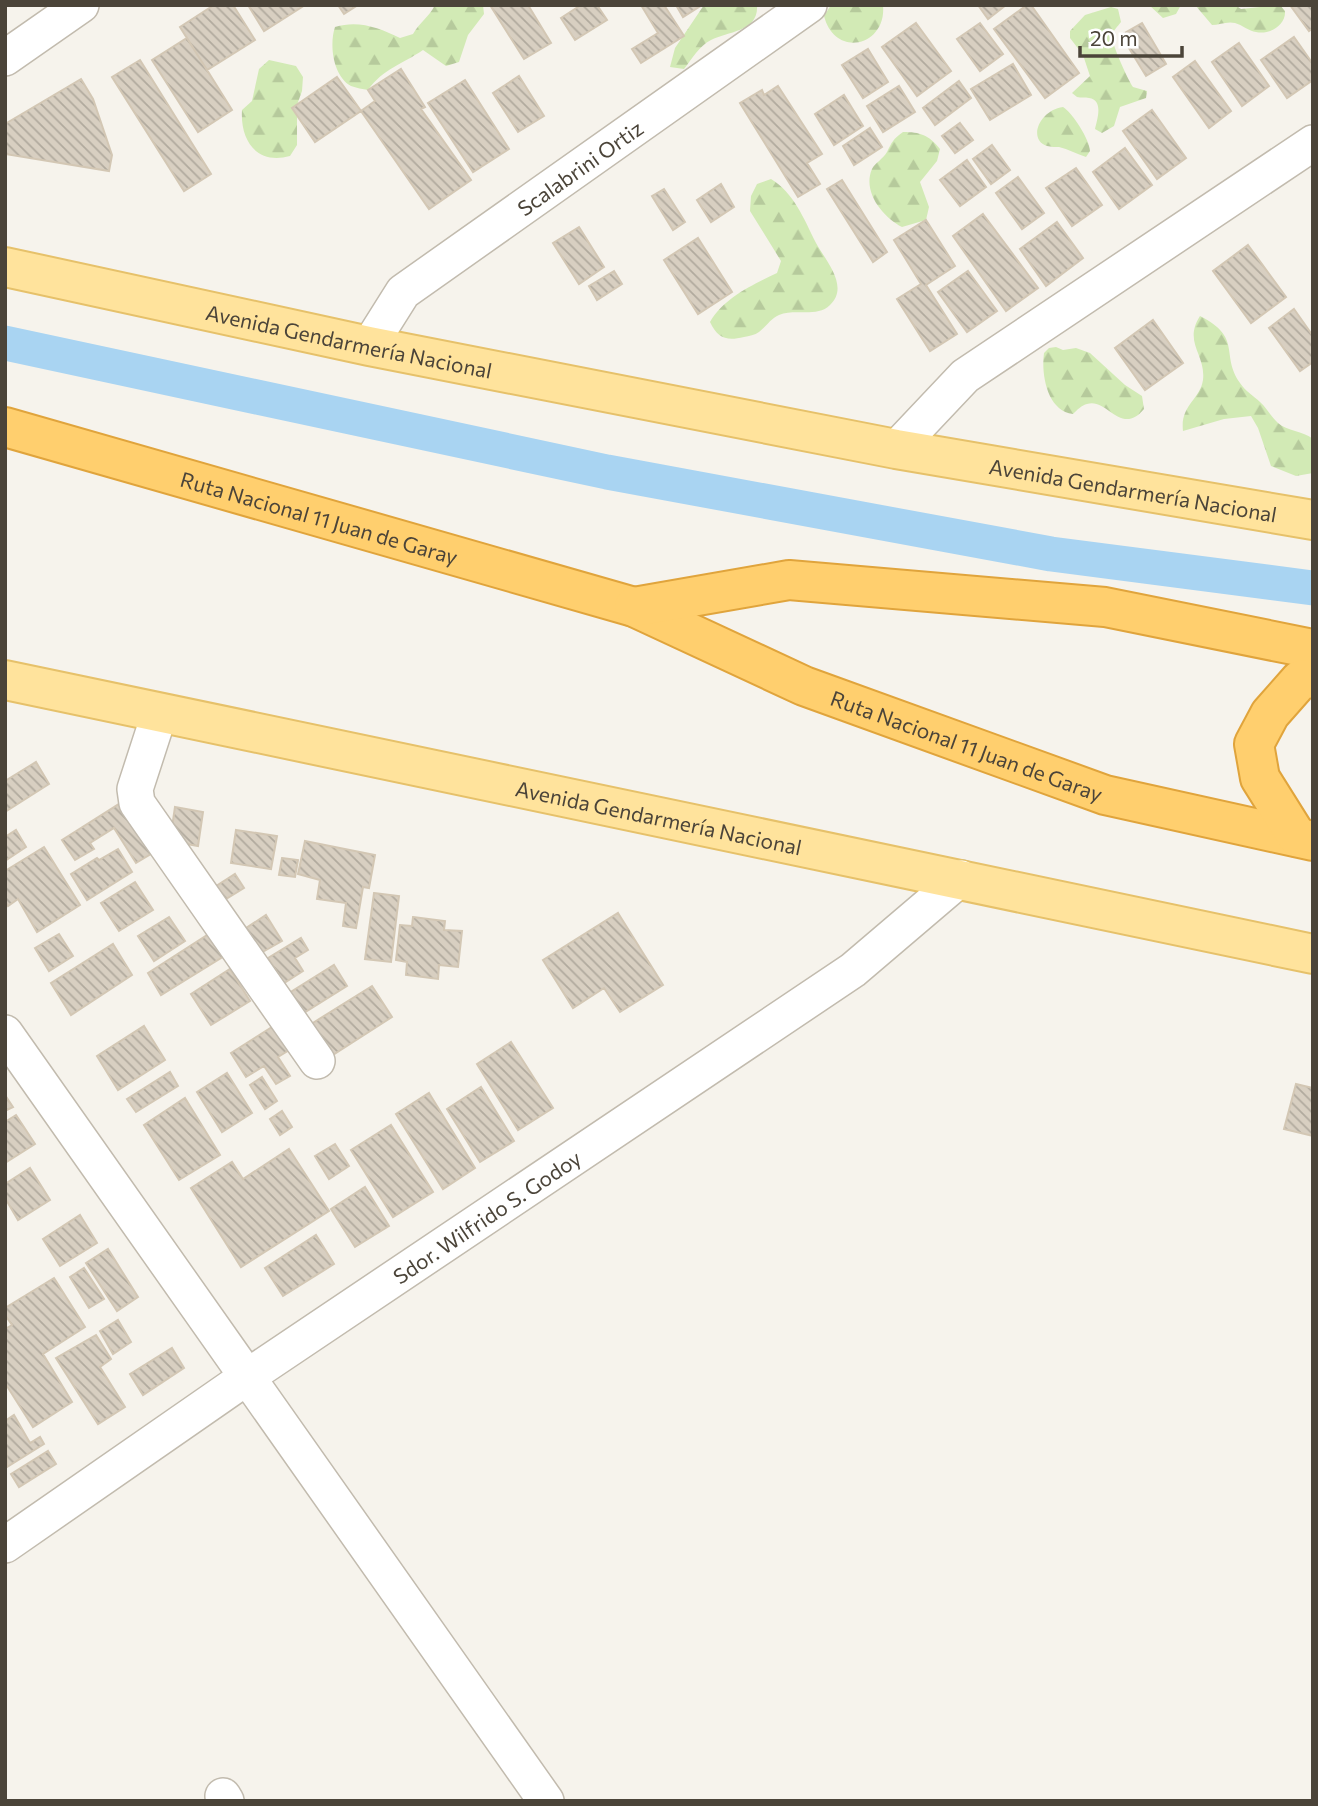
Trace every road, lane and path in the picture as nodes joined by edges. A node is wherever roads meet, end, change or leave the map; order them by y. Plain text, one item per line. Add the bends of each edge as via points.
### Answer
1 (796, 9) edge
2 (63, 10) edge
3 (5, 58) edge
4 (1313, 143) edge
5 (5, 267) edge
6 (369, 346) junction
7 (5, 427) edge
8 (896, 449) junction
9 (1313, 520) edge
10 (634, 607) junction
11 (1313, 649) edge
12 (1313, 678) edge
13 (5, 680) edge
14 (160, 712) junction
15 (1305, 839) edge
16 (961, 878) junction
17 (1313, 954) edge
18 (5, 1033) edge
19 (317, 1061) dead end
20 (247, 1377) junction
21 (5, 1545) edge
22 (546, 1801) edge

1 - 6 street, Scalabrini Ortiz via 403,292
2 - 3 street
4 - 8 street via 965,376
5 - 6 main road, Avenida Gendarmería Nacional
6 - 8 main road, Avenida Gendarmería Nacional
7 - 10 highway, Ruta Nacional 11 Juan de Garay
8 - 9 main road, Avenida Gendarmería Nacional
10 - 11 highway, Ruta Nacional 11 Juan de Garay via 789,580 1105,607
10 - 15 highway, Ruta Nacional 11 Juan de Garay via 804,686 1105,795
12 - 15 highway via 1300,680 1270,713 1254,744 1260,778
13 - 14 main road, Avenida Gendarmería Nacional
14 - 16 main road, Avenida Gendarmería Nacional
14 - 19 street via 135,789 137,803
16 - 17 main road, Avenida Gendarmería Nacional
16 - 20 street, Sdor. Wilfrido S. Godoy via 853,970
18 - 20 street
20 - 21 street, Sdor. Wilfrido S. Godoy
20 - 22 street

